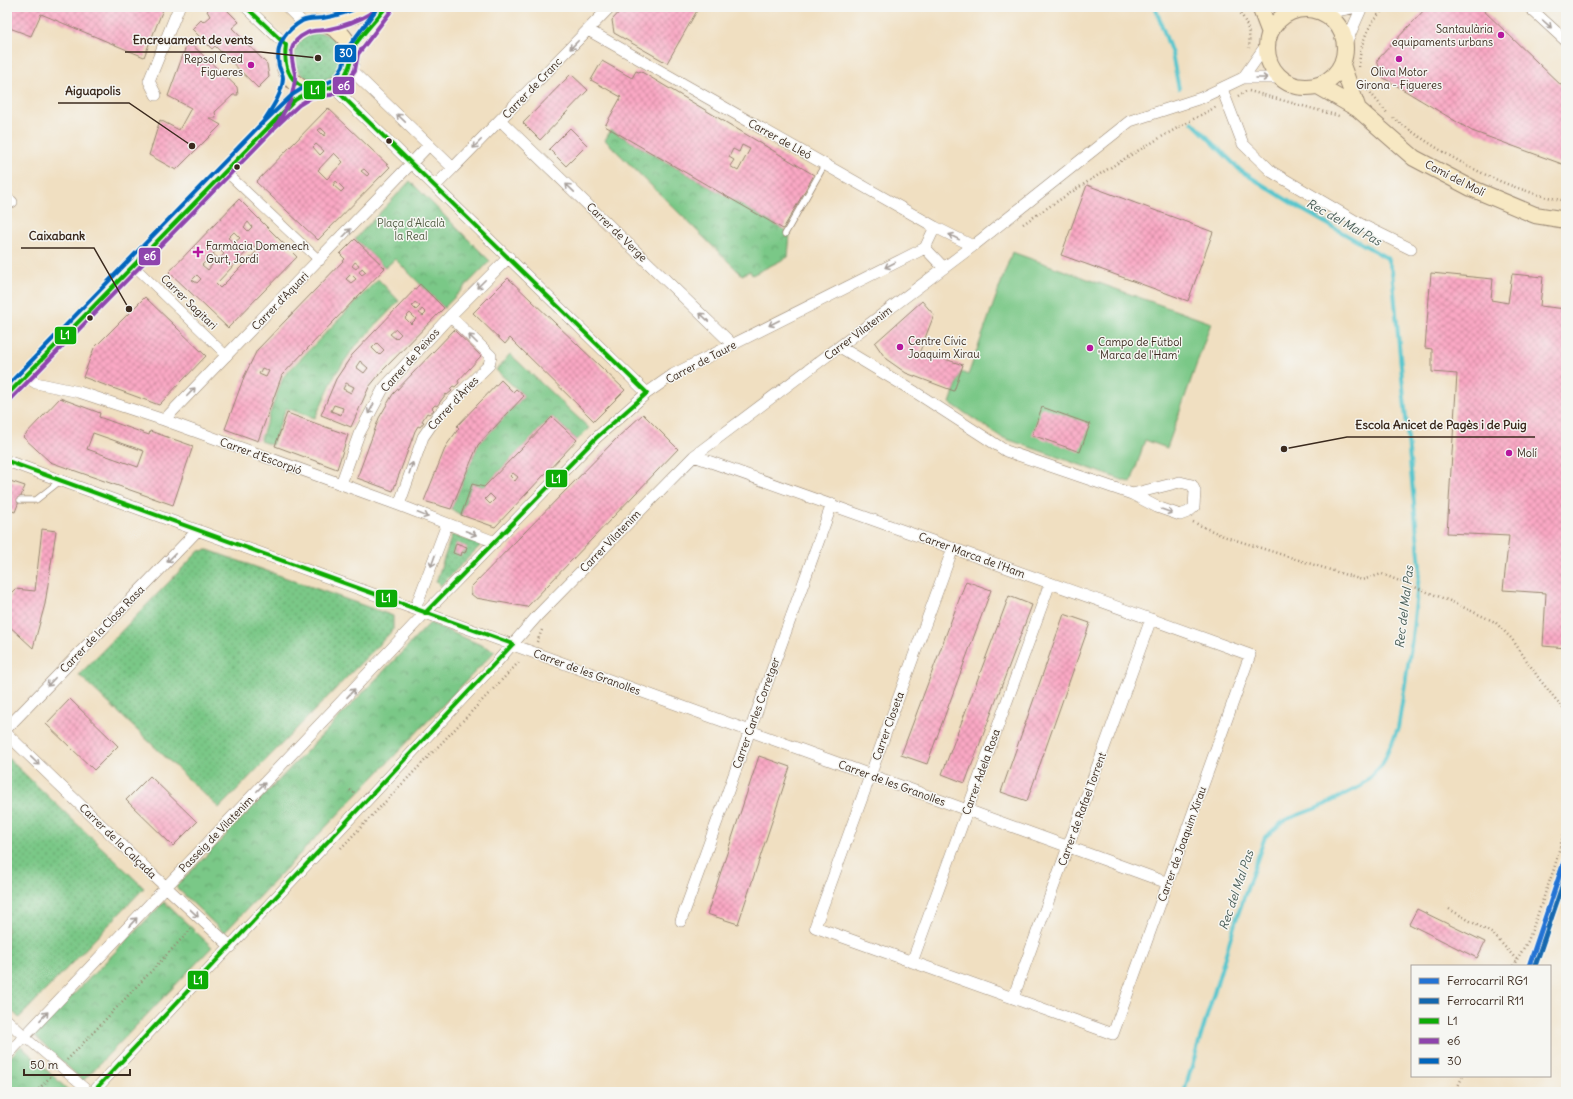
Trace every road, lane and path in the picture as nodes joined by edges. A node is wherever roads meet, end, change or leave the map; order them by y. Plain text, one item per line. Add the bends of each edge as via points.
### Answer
1 (180, 7) edge
2 (246, 7) edge
3 (287, 7) edge
4 (370, 7) edge
5 (386, 7) edge
6 (610, 7) edge
7 (1236, 7) edge
8 (1260, 7) edge
9 (1357, 7) edge
10 (1362, 7) edge
11 (1386, 7) edge
12 (1529, 7) edge
13 (1286, 9) edge
14 (1244, 10) dead end
15 (1240, 12) junction
16 (1325, 14) junction
17 (324, 24) junction
18 (306, 26) junction
19 (588, 30) junction
20 (1268, 39) junction
21 (1566, 41) edge
22 (1346, 43) junction
23 (286, 45) junction
24 (1248, 50) dead end
25 (352, 52) junction
26 (1342, 66) junction
27 (349, 68) junction
28 (1359, 72) dead end
29 (289, 76) junction
30 (1243, 78) junction
31 (1280, 78) junction
32 (1365, 84) dead end
33 (1318, 86) junction
34 (333, 87) junction
35 (1222, 89) junction
36 (1368, 90) junction
37 (310, 91) junction
38 (1249, 91) junction
39 (156, 95) dead end
40 (1227, 102) junction
41 (1355, 105) junction
42 (501, 120) junction
43 (268, 126) junction
44 (429, 146) junction
45 (412, 164) junction
46 (825, 164) junction
47 (453, 168) junction
48 (225, 171) junction
49 (435, 186) junction
50 (1566, 201) edge
51 (1566, 220) edge
52 (1019, 226) dead end
53 (935, 227) junction
54 (785, 234) dead end
55 (973, 246) junction
56 (925, 248) junction
57 (1411, 249) dead end
58 (509, 257) junction
59 (320, 261) junction
60 (134, 266) junction
61 (944, 268) junction
62 (450, 316) junction
63 (732, 344) junction
64 (840, 348) junction
65 (227, 356) junction
66 (25, 376) junction
67 (647, 393) junction
68 (7, 395) edge
69 (164, 420) junction
70 (694, 456) junction
71 (7, 461) edge
72 (60, 481) junction
73 (341, 484) junction
74 (1132, 494) junction
75 (20, 500) dead end
76 (832, 504) junction
77 (399, 505) junction
78 (1180, 515) junction
79 (447, 524) junction
80 (198, 530) junction
81 (495, 542) junction
82 (953, 548) junction
83 (1050, 583) junction
84 (420, 611) junction
85 (1151, 619) junction
86 (542, 629) dead end
87 (513, 644) junction
88 (530, 650) junction
89 (1250, 655) joint
90 (1566, 712) edge
91 (7, 728) edge
92 (750, 732) junction
93 (7, 734) edge
94 (870, 775) junction
95 (967, 810) junction
96 (1566, 825) edge
97 (1069, 847) junction
98 (338, 852) dead end
99 (1168, 883) junction
100 (165, 887) junction
101 (1449, 909) dead end
102 (200, 919) junction
103 (681, 921) dead end
104 (231, 947) junction
105 (1516, 959) junction
106 (912, 962) junction
107 (1513, 965) edge
108 (1014, 998) junction
109 (7, 1020) edge
110 (24, 1037) junction
111 (7, 1055) edge
112 (60, 1067) junction
113 (1462, 1077) edge
114 (36, 1092) edge
115 (92, 1092) edge
116 (1455, 1092) edge

1 - 39 street via 149,81
2 - 23 street
3 - 18 street
4 - 17 main road via 356,15
5 - 25 main road
6 - 19 street, Carrer de Cranc
7 - 15 path
8 - 20 main road
9 - 16 street
10 - 22 street
11 - 28 path via 1368,29 1360,49
12 -> 21 street
13 - 16 main road via 1309,9
13 - 20 main road
14 - 15 path
15 - 24 path via 1245,19 1250,37
16 - 22 main road via 1336,23
17 - 18 main road
17 - 25 main road via 342,34
18 - 23 main road via 293,34
19 -> 42 street, Carrer de Cranc
19 - 46 street, Carrer de Lleó
20 - 30 street, Carrer Vilatenim
20 - 31 main road via 1268,59
22 - 26 main road
23 - 29 main road via 285,65
25 - 27 main road
26 - 33 main road via 1330,80
26 - 41 main road, Camí del Molí
27 - 34 main road
44 -> 27 street
29 - 37 main road via 298,85
29 - 43 main road via 282,104
30 -> 31 street, Carrer Vilatenim
30 - 35 street, Carrer Vilatenim
30 - 38 path
31 - 33 main road via 1296,86
32 - 36 path
33 - 41 main road, Camí del Molí
34 - 37 main road
34 - 45 street
35 - 40 street
35 - 55 street, Carrer Vilatenim via 1181,106 1130,121
36 - 41 path
36 - 50 path via 1388,115 1430,145 1481,172 1527,191
37 - 43 main road via 296,100
38 - 40 path
38 - 41 path via 1341,117
40 - 52 path via 1175,128
40 - 57 street via 1243,144 1272,172 1362,225
41 - 51 main road, Camí del Molí via 1420,161 1471,188 1535,215
42 -> 47 street, Carrer de Cranc
63 -> 42 street, Carrer de Verge
43 - 48 main road
44 - 45 street
44 - 47 street
45 - 49 street
59 -> 45 street, Carrer d'Aquari
46 - 53 street, Carrer de Lleó
46 - 54 lane
47 - 49 street
48 - 59 street
48 - 60 main road
49 - 58 street
55 -> 53 street, Carrer de Lleó
53 - 56 street
55 - 61 street, Carrer Vilatenim
56 - 61 street
56 -> 63 street, Carrer de Taure
58 -> 62 street, Carrer de Peixos
58 - 67 street
59 - 65 street, Carrer d'Aquari
60 - 65 street, Carrer Sagitari
60 - 66 main road
61 - 64 street, Carrer Vilatenim
62 -> 73 street, Carrer de Peixos via 379,395 359,434
77 -> 62 street, Carrer d'Àries via 423,437 438,415 489,365 490,356
63 - 67 street, Carrer de Taure via 674,374
64 - 70 street, Carrer Vilatenim
64 - 74 street via 915,392 1006,451
69 -> 65 street, Carrer d'Aquari
66 - 68 main road
66 - 69 street, Carrer d'Escorpió via 36,383 79,392
67 - 81 street, Carrer de Taure via 596,438
69 - 73 street, Carrer d'Escorpió
70 - 76 street, Carrer Marca de l'Ham
70 - 87 street, Carrer Vilatenim via 538,615
71 - 72 street, Carrer de les Granolles
72 - 75 lane via 36,500
72 - 80 street, Carrer de les Granolles
73 - 77 street, Carrer d'Escorpió
74 -> 78 street
74 - 78 street via 1187,482 1195,491 1194,508
76 - 82 street, Carrer Marca de l'Ham
76 - 92 street, Carrer Carles Corretger
77 -> 79 street, Carrer d'Escorpió
78 - 90 path via 1223,536 1362,580 1382,574 1495,622 1512,639
79 -> 81 street, Carrer d'Escorpió
79 -> 84 street
80 - 84 street, Carrer de les Granolles
80 -> 91 street, Carrer de la Closa Rasa
81 - 84 street, Carrer de Taure
82 - 83 street, Carrer Marca de l'Ham
82 - 94 street, Carrer Closeta
83 - 85 street, Carrer Marca de l'Ham
83 - 95 street, Carrer Adela Rosa
84 - 87 street, Carrer de les Granolles
100 -> 84 street, Passeig de Vilatenim
85 - 89 street, Carrer Marca de l'Ham
85 - 97 street, Carrer de Rafael Torrent
86 - 88 path via 537,642
87 - 88 street, Carrer de les Granolles
87 - 104 street
88 - 92 street, Carrer de les Granolles
88 - 98 path
89 - 99 street, Carrer de Joaquim Xirau
92 - 94 street, Carrer de les Granolles
92 - 103 street, Carrer Carles Corretger
93 -> 100 street, Carrer de la Calçada
94 - 95 street, Carrer de les Granolles
94 - 106 street, Carrer Closeta via 815,927
95 - 97 street, Carrer de les Granolles
95 - 106 street, Carrer Adela Rosa
96 - 105 path via 1554,869 1528,941
97 - 99 street, Carrer de les Granolles
97 - 108 street, Carrer de Rafael Torrent
99 - 108 street, Carrer de Joaquim Xirau via 1113,1034
100 -> 102 street, Carrer de la Calçada
110 -> 100 street, Passeig de Vilatenim
101 - 105 path via 1493,934
102 - 104 street, Carrer de la Calçada
102 - 112 path
104 - 115 street
105 - 107 path
106 - 108 street
109 - 110 street
110 - 111 street, Passeig de Vilatenim
110 - 112 street
112 - 114 path
112 - 115 street
113 - 116 path

